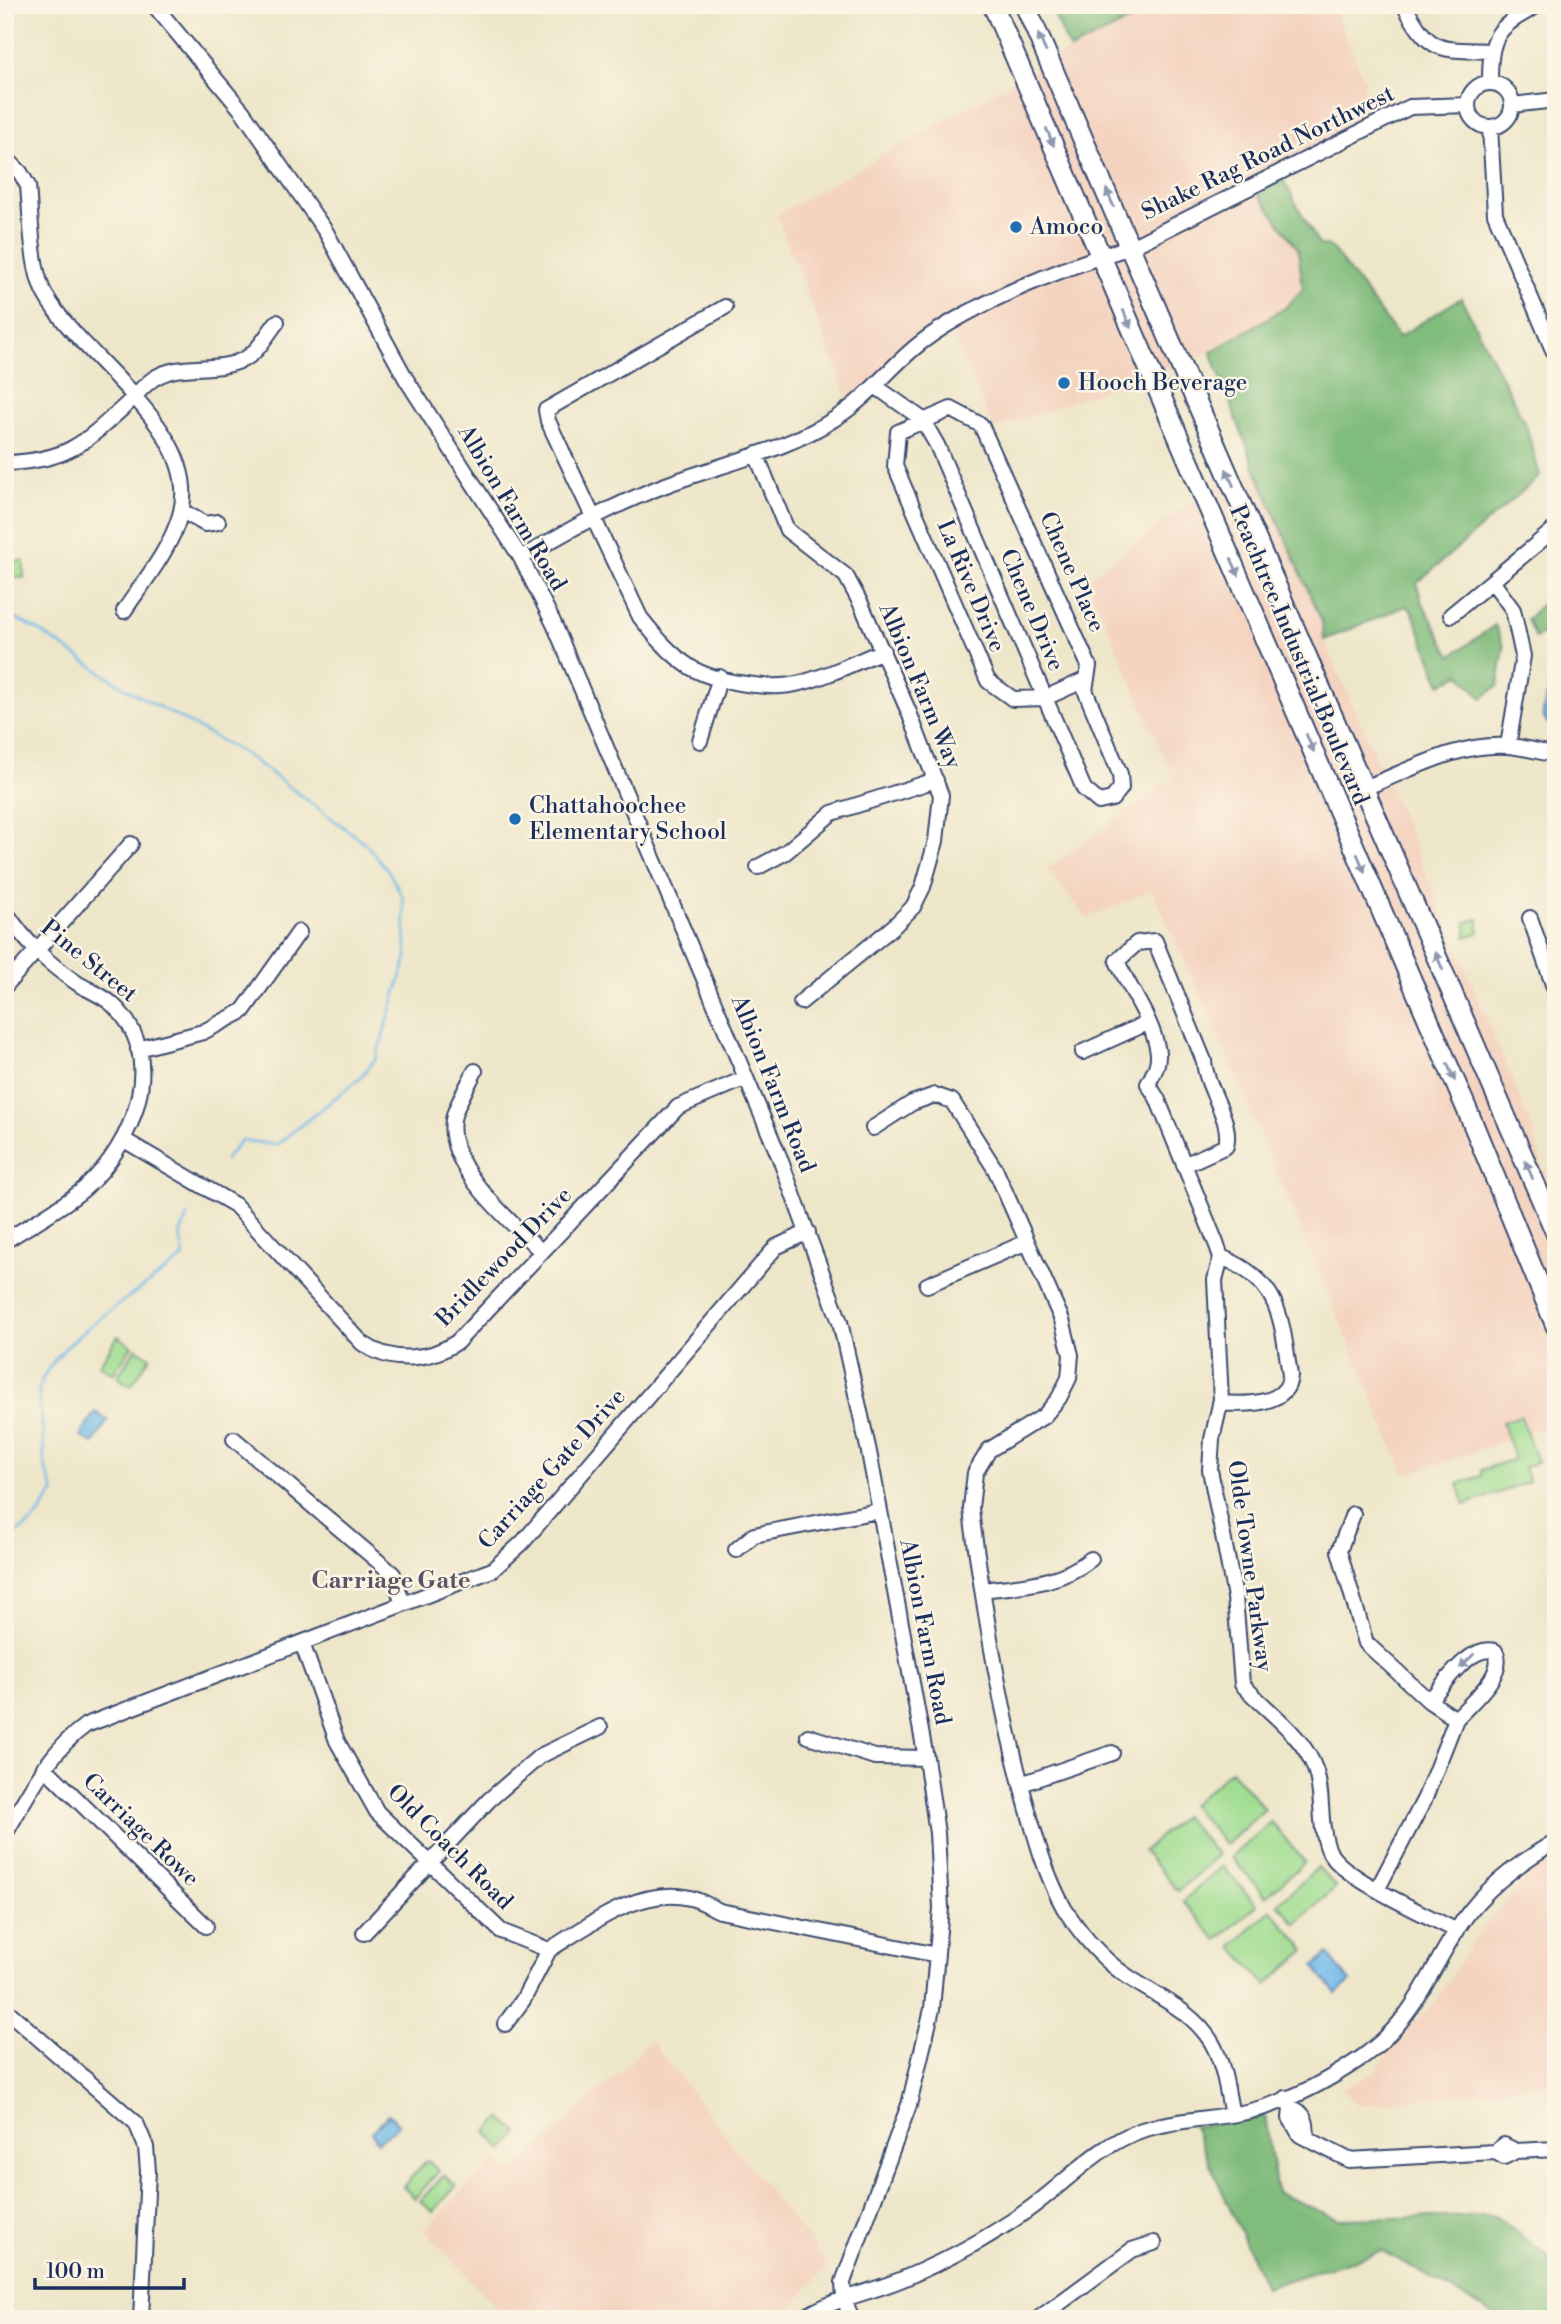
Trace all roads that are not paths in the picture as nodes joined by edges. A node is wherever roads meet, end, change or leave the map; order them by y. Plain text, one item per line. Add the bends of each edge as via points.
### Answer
1 (155, 5) edge
2 (993, 5) edge
3 (1025, 5) edge
4 (1404, 5) edge
5 (1538, 5) edge
6 (1490, 51) junction
7 (1490, 83) junction
8 (1556, 100) edge
9 (1468, 105) junction
10 (1512, 105) junction
11 (1490, 127) junction
12 (5, 157) edge
13 (1131, 247) junction
14 (1100, 256) junction
15 (725, 307) dead end
16 (277, 322) dead end
17 (1556, 357) edge
18 (875, 386) junction
19 (133, 398) junction
20 (922, 419) junction
21 (756, 454) junction
22 (5, 463) edge
23 (182, 511) junction
24 (595, 516) junction
25 (218, 522) dead end
26 (1556, 528) edge
27 (521, 558) junction
28 (1492, 581) junction
29 (124, 611) dead end
30 (1451, 615) dead end
31 (883, 651) junction
32 (720, 677) junction
33 (1087, 679) junction
34 (1045, 698) junction
35 (700, 741) dead end
36 (1508, 746) junction
37 (1556, 755) edge
38 (936, 780) junction
39 (1364, 788) junction
40 (1112, 799) joint
41 (131, 844) dead end
42 (758, 867) dead end
43 (5, 911) edge
44 (1530, 918) dead end
45 (299, 932) dead end
46 (35, 953) junction
47 (5, 986) edge
48 (1556, 993) edge
49 (801, 1002) dead end
50 (1147, 1023) junction
51 (138, 1049) junction
52 (1083, 1052) dead end
53 (475, 1071) dead end
54 (746, 1078) junction
55 (873, 1129) dead end
56 (124, 1140) junction
57 (1184, 1165) junction
58 (808, 1232) junction
59 (1556, 1233) edge
60 (5, 1241) edge
61 (1027, 1242) junction
62 (541, 1251) junction
63 (1221, 1256) junction
64 (927, 1285) dead end
65 (1556, 1326) edge
66 (1220, 1403) junction
67 (234, 1439) dead end
68 (878, 1511) junction
69 (1353, 1514) dead end
70 (736, 1550) dead end
71 (1091, 1559) dead end
72 (982, 1590) junction
73 (403, 1604) junction
74 (302, 1643) junction
75 (1429, 1700) junction
76 (1456, 1719) junction
77 (600, 1727) dead end
78 (808, 1736) dead end
79 (1112, 1753) dead end
80 (926, 1758) junction
81 (44, 1767) junction
82 (1021, 1784) junction
83 (5, 1834) edge
84 (1556, 1841) edge
85 (430, 1860) junction
86 (1378, 1888) junction
87 (206, 1926) dead end
88 (1457, 1931) junction
89 (364, 1933) dead end
90 (550, 1950) junction
91 (937, 1955) junction
92 (5, 2009) edge
93 (505, 2024) dead end
94 (1288, 2103) junction
95 (1232, 2115) junction
96 (1556, 2150) edge
97 (1154, 2243) dead end
98 (844, 2298) junction
99 (141, 2319) edge
100 (802, 2319) edge
101 (852, 2319) edge
102 (1038, 2319) edge

1 - 27 street, Albion Farm Road via 285,169 326,232 406,379
2 -> 14 highway, Peachtree Industrial Boulevard
13 -> 3 highway, Peachtree Industrial Boulevard
4 - 6 street via 1420,35 1441,49
5 - 6 street via 1514,18 1494,38
6 - 7 street
7 - 9 street via 1475,90
7 - 10 street via 1506,90
8 - 10 street
9 - 11 street via 1475,120
9 - 13 street, Shake Rag Road Northwest via 1410,107
10 - 11 street via 1505,121
11 - 17 street via 1495,214
12 - 19 street via 27,186 44,294
13 - 14 street, Shake Rag Road Northwest
39 -> 13 highway, Peachtree Industrial Boulevard
14 - 18 street, Shake Rag Road Northwest via 954,319 920,343
14 -> 65 highway, Peachtree Industrial Boulevard
15 - 24 street via 545,410
16 - 19 street via 248,358 213,368 177,369 154,379
18 - 20 street
18 - 21 street, Shake Rag Road Northwest via 836,418
19 - 22 street via 84,443 60,456
19 - 23 street via 157,425 179,464
20 - 33 street, Chene Place via 951,409 981,425 1089,667
20 - 34 street, Chene Drive
20 - 34 street, La Rive Drive via 898,432 895,466 988,681 1013,699
21 - 24 street, Shake Rag Road Northwest via 662,486
21 - 31 street, Albion Farm Way via 787,530 846,576
23 - 25 street via 205,524
23 - 29 street via 166,547
24 - 27 street, Shake Rag Road Northwest
24 - 32 street via 640,617 659,642 692,669
26 - 28 street
27 - 54 street, Albion Farm Road via 554,624
28 - 30 street
28 - 36 street via 1513,610 1523,656
31 - 32 street via 780,687
31 - 38 street, Albion Farm Way
32 - 35 street
33 - 34 street, La Rive Drive
33 - 40 street, Chene Place via 1085,690 1120,774 1121,788
34 - 40 street, Chene Drive via 1084,789 1099,802
36 - 37 street
36 - 39 street via 1482,746 1442,757
38 - 42 street via 832,813 786,852
38 - 49 street, Albion Farm Way via 941,795 936,841 923,887 912,907
59 -> 39 highway, Peachtree Industrial Boulevard
41 - 46 street
43 - 46 street, Pine Street
44 - 48 street
45 - 51 street via 243,1011 203,1032
46 - 47 street
46 - 51 street, Pine Street via 111,1003 128,1021
50 - 52 street
50 - 57 street via 1158,1054 1148,1084
50 - 57 street via 1117,961 1138,943 1155,942 1229,1134 1226,1146
51 - 56 street, Pine Street via 142,1087
53 - 62 street via 454,1117 457,1152 487,1199
54 - 58 street, Albion Farm Road
54 - 62 street, Bridlewood Drive via 678,1107
55 - 61 street via 912,1103 935,1095 951,1101 995,1169
56 - 60 street, Pine Street via 84,1188
56 - 62 street, Bridlewood Drive via 235,1205 355,1336 381,1353 422,1358 446,1350
57 - 63 street
58 - 68 street, Albion Farm Road via 840,1322
58 - 73 street, Carriage Gate Drive via 776,1248 522,1543 492,1570
61 - 64 street
61 - 72 street via 1062,1320 1071,1355 1069,1378 1044,1416 989,1450 975,1473 971,1508
63 - 66 street, Olde Towne Parkway via 1215,1280
63 - 66 street via 1245,1267 1280,1311 1290,1386 1283,1394 1248,1404
66 - 86 street, Olde Towne Parkway via 1210,1470 1237,1608 1242,1684 1310,1756 1331,1855 1352,1875
67 - 73 street via 393,1574
68 - 70 street via 754,1535
68 - 80 street, Albion Farm Road
69 - 75 street via 1339,1551 1366,1643
71 - 72 street via 1046,1583
72 - 82 street via 998,1689
73 - 74 street, Carriage Gate Drive
74 - 81 street, Carriage Gate Drive via 86,1725 67,1738
74 - 85 street, Old Coach Road via 337,1741 355,1776 377,1812
75 - 76 street
76 -> 75 street via 1498,1670 1495,1651 1485,1648 1474,1653
76 - 86 street via 1425,1798
77 - 85 street via 540,1756
78 - 80 street via 875,1757
79 - 82 street
80 - 91 street, Albion Farm Road via 937,1833 941,1908
81 - 83 street, Carriage Gate Drive
81 - 87 street, Carriage Rowe
82 - 95 street via 1047,1871 1065,1908 1091,1945 1117,1969 1192,2019 1212,2043
84 - 88 street via 1513,1867
85 - 89 street
85 - 90 street, Old Coach Road via 501,1931
86 - 88 street, Olde Towne Parkway
88 - 94 street via 1423,1993 1397,2028 1361,2058
90 - 91 street via 649,1897 676,1897 720,1911
90 - 93 street
91 - 98 street, Albion Farm Road via 932,2008 909,2105 843,2281
92 - 99 street via 135,2123 146,2147
94 - 95 street
94 - 96 street via 1298,2110 1306,2137 1349,2160 1495,2152 1504,2157 1516,2151
95 - 98 street via 1142,2130 975,2244 903,2279
97 - 102 street via 1132,2250
98 - 100 street
98 - 101 street

